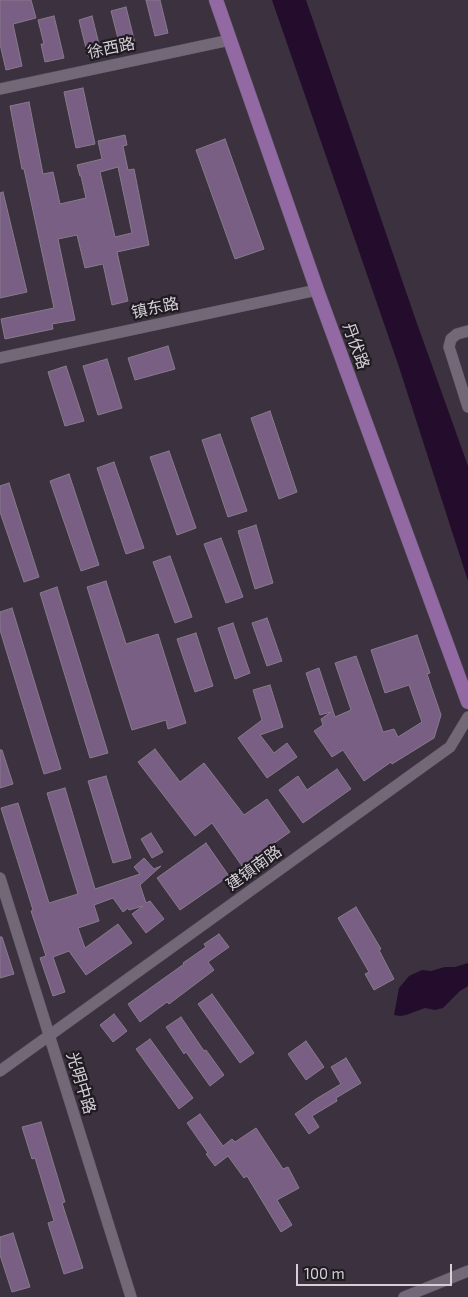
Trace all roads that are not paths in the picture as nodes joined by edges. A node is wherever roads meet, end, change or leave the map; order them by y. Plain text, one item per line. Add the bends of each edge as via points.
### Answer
1 (216, 0) edge
2 (230, 40) junction
3 (0, 89) edge
4 (317, 290) junction
5 (468, 332) edge
6 (0, 358) edge
7 (468, 407) edge
8 (468, 702) edge
9 (468, 717) edge
10 (0, 878) edge
11 (50, 1037) junction
12 (0, 1071) edge
13 (468, 1271) edge
14 (131, 1297) edge
15 (404, 1297) edge

1 - 2 main road, 丹伏路
2 - 3 street, 徐西路
2 - 4 main road, 丹伏路
4 - 6 street, 镇东路
4 - 8 main road, 丹伏路
5 - 7 street via 456,334 449,347
9 - 11 street, 建镇南路 via 450,747
10 - 11 street, 光明中路
11 - 12 street, 建镇南路
11 - 14 street, 光明中路
13 - 15 street

